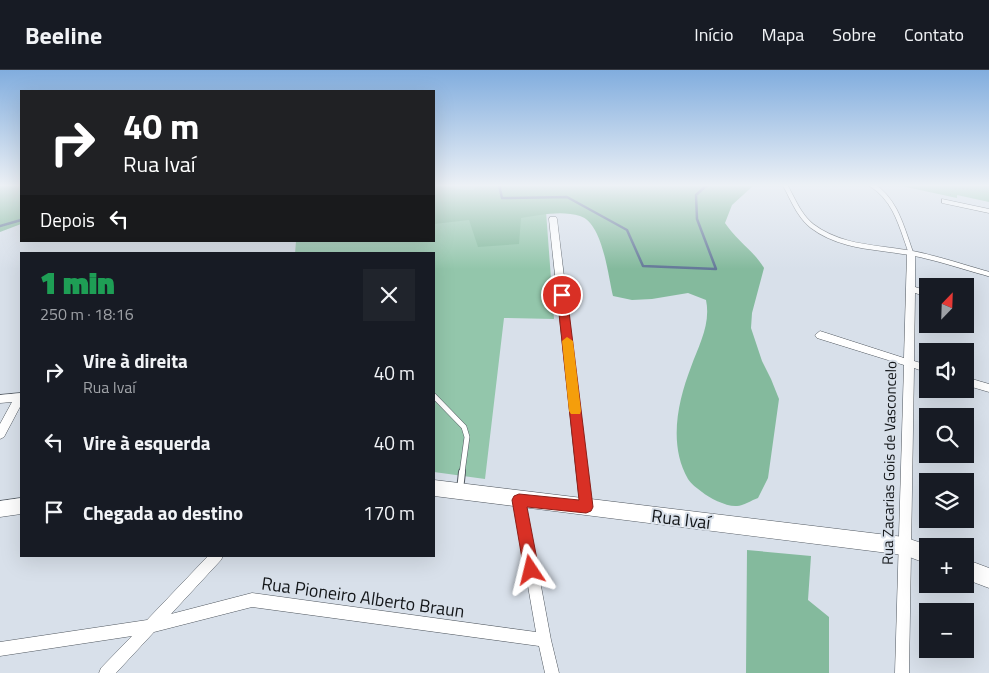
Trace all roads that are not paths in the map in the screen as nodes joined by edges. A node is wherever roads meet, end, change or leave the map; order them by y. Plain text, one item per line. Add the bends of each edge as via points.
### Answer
1 (800, 213) edge
2 (895, 213) edge
3 (553, 218) dead end
4 (911, 253) junction
5 (989, 274) edge
6 (910, 289) junction
7 (919, 292) edge
8 (820, 335) dead end
9 (908, 363) junction
10 (919, 366) edge
11 (974, 384) edge
12 (989, 388) edge
13 (20, 397) edge
14 (435, 397) edge
15 (20, 399) edge
16 (0, 400) edge
17 (0, 434) edge
18 (435, 488) edge
19 (460, 492) junction
20 (519, 500) junction
21 (20, 506) edge
22 (586, 507) junction
23 (0, 510) edge
24 (904, 546) junction
25 (919, 552) edge
26 (216, 557) edge
27 (974, 572) edge
28 (989, 578) edge
29 (151, 626) junction
30 (544, 640) junction
31 (0, 649) edge
32 (106, 673) edge
33 (552, 673) edge
34 (902, 673) edge

1 - 4 lane via 811,226 827,236 871,248
2 - 4 lane
3 - 22 street
4 - 5 lane
4 - 6 street, Rua Zacarias Gois de Vasconcelo
6 - 7 street
6 - 9 street, Rua Zacarias Gois de Vasconcelo
8 - 9 street
9 - 10 street
9 - 24 street, Rua Zacarias Gois de Vasconcelo
11 - 12 street
13 - 16 street
14 - 19 lane via 464,427 467,437
15 - 17 street
18 - 19 main road, Rua Ivaí
19 - 20 main road, Rua Ivaí
20 - 22 main road, Rua Ivaí
20 - 30 street
21 - 23 main road
22 - 24 main road, Rua Ivaí
24 - 25 main road, Rua Ivaí
24 - 34 street, Rua Zacarias Gois de Vasconcelo
26 - 29 street
27 - 28 main road
29 - 30 street, Rua Pioneiro Alberto Braun via 252,600
29 - 31 street, Rua Pioneiro Alberto Braun
29 - 32 street
30 - 33 street

